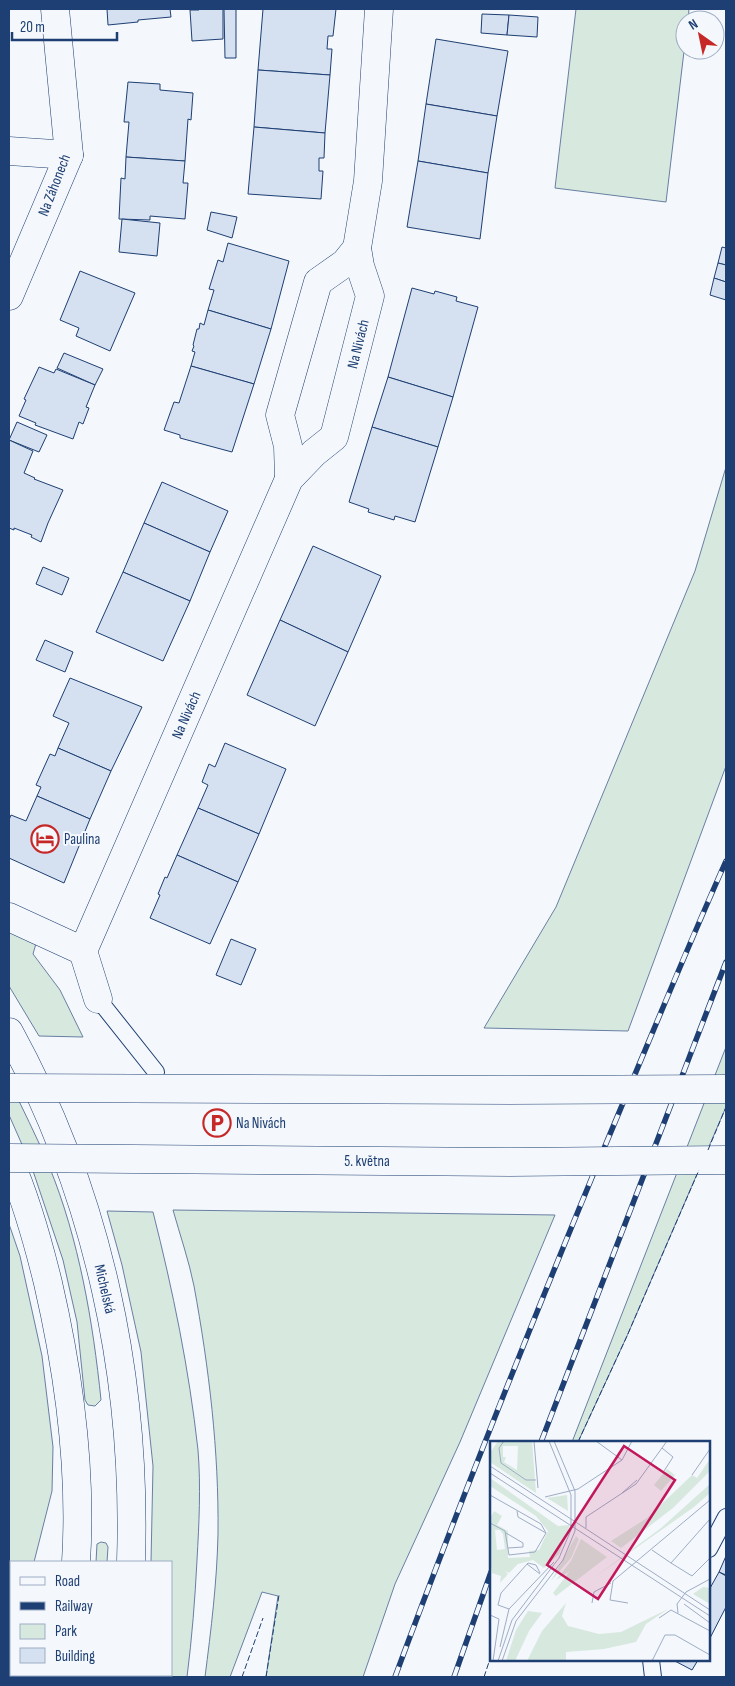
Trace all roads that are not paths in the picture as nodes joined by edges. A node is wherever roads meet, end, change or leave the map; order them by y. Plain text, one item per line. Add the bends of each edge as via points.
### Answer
1 (55, 9) edge
2 (379, 9) edge
3 (9, 150) edge
4 (69, 155) junction
5 (357, 248) junction
6 (9, 296) edge
7 (289, 479) junction
8 (9, 917) edge
9 (83, 951) junction
10 (98, 999) joint
11 (9, 1032) edge
12 (156, 1072) dead end
13 (9, 1088) edge
14 (726, 1089) edge
15 (9, 1159) edge
16 (726, 1160) edge
17 (726, 1517) edge
18 (710, 1547) edge
19 (76, 1561) edge
20 (131, 1561) edge
21 (651, 1661) edge
22 (653, 1677) edge

1 - 4 main road, Na Záhonech
2 - 5 main road, Na Nivách via 368,181
3 - 4 main road
4 - 6 main road, Na Záhonech
5 - 7 main road, Na Nivách via 345,263 318,282 280,415 288,446
5 - 7 main road, Na Nivách via 370,296 334,437
7 - 9 main road, Na Nivách
8 - 9 main road
9 - 10 main road
10 - 12 lane
11 - 20 main road, Michelská via 68,1163 103,1277 122,1371 131,1488
13 - 14 main road, bridge
15 - 16 main road, 5. května, bridge
15 - 19 main road via 44,1268 64,1360 76,1478
17 - 18 lane
21 - 22 lane

